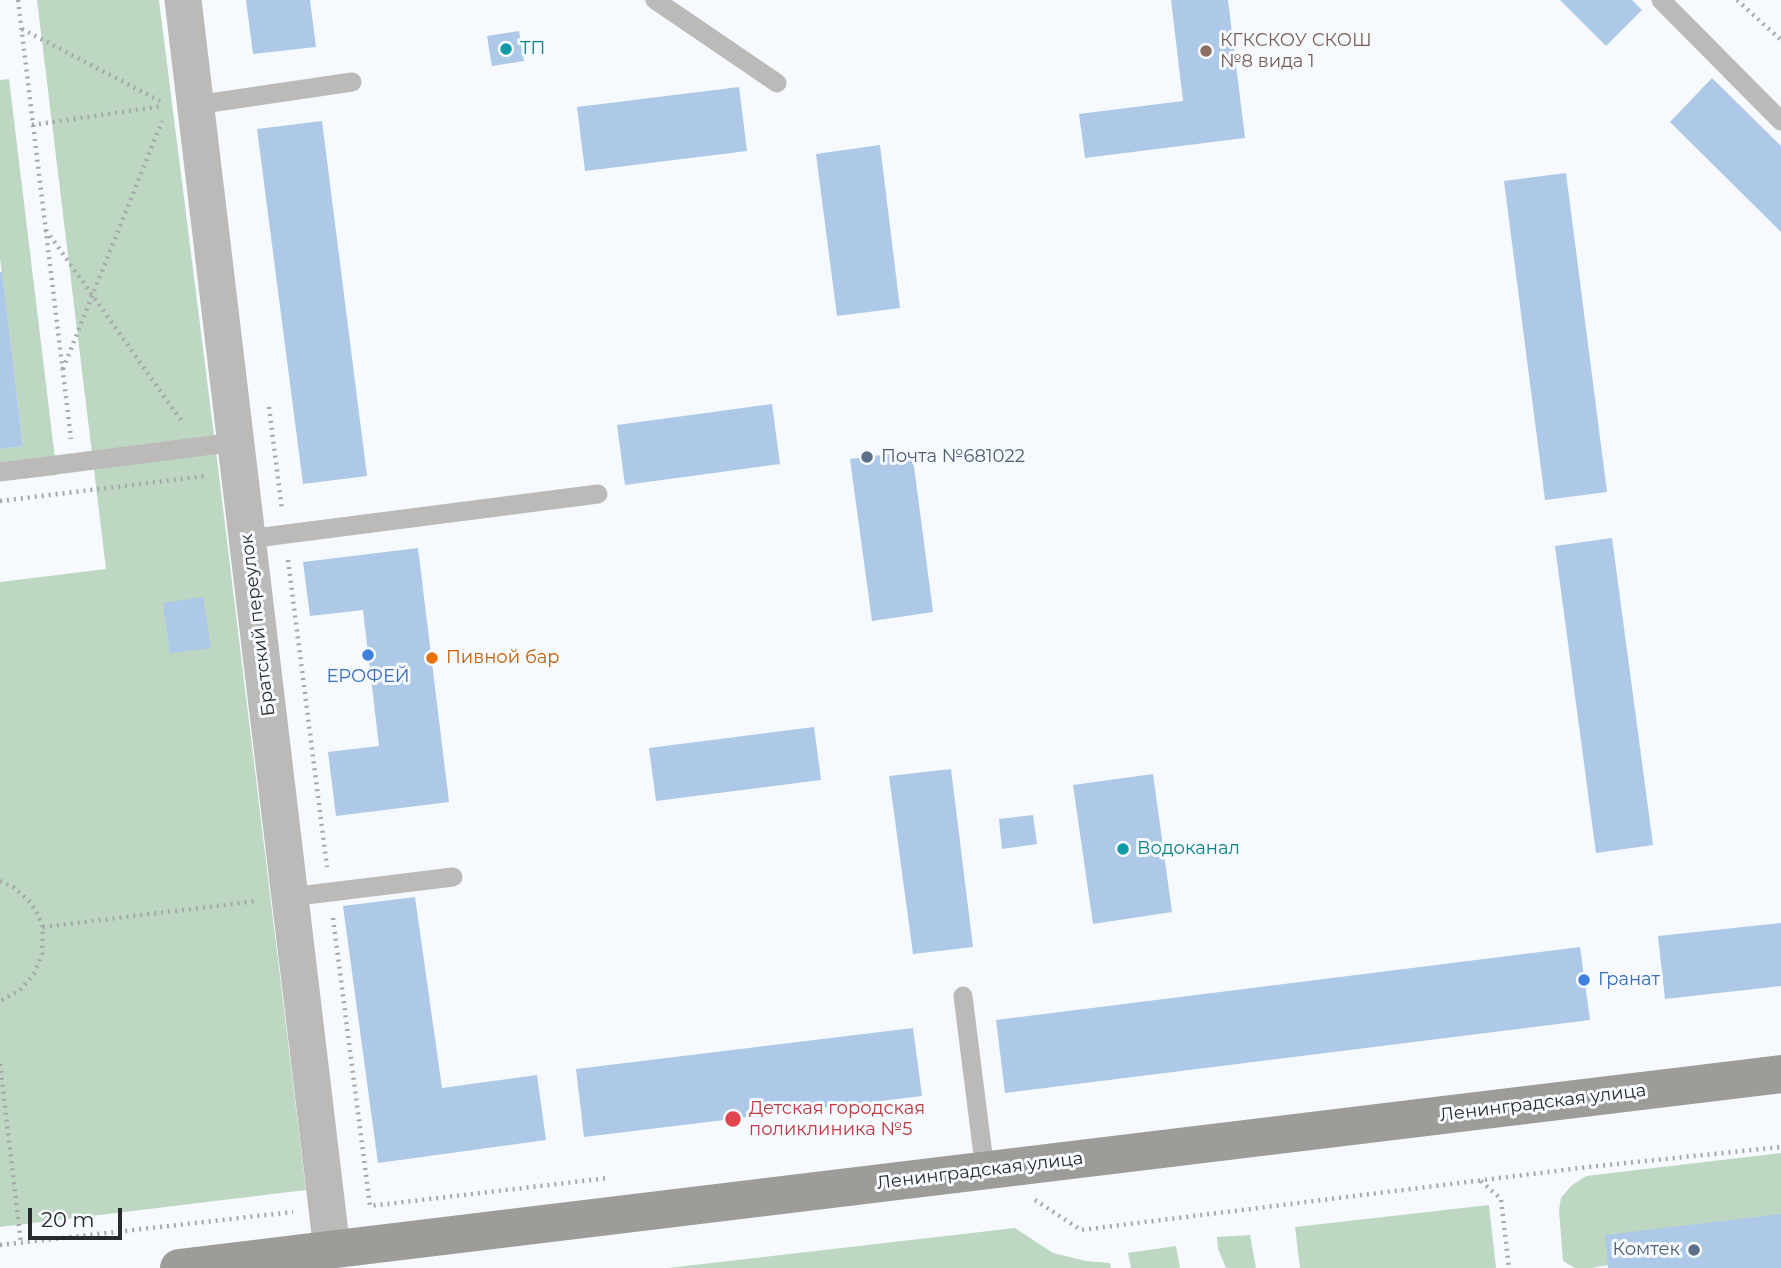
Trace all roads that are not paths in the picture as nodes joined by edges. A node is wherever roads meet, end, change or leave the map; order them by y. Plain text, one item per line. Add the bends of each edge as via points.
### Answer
1 (183, 0) edge
2 (655, 0) edge
3 (1661, 0) edge
4 (352, 82) dead end
5 (777, 83) dead end
6 (182, 105) junction
7 (1781, 121) edge
8 (236, 442) junction
9 (0, 472) edge
10 (598, 494) dead end
11 (248, 539) junction
12 (453, 877) dead end
13 (275, 899) junction
14 (963, 996) dead end
15 (1781, 1074) edge
16 (985, 1171) junction
17 (332, 1250) junction
18 (179, 1268) edge

1 - 6 street, Братский переулок
2 - 5 lane
3 - 7 lane
4 - 6 lane
6 - 8 street, Братский переулок
8 - 9 lane
8 - 11 street, Братский переулок
10 - 11 lane
11 - 13 street, Братский переулок
12 - 13 lane
13 - 17 street, Братский переулок
14 - 16 lane
15 - 16 main road, Ленинградская улица
16 - 17 main road, Ленинградская улица
17 - 18 main road, Ленинградская улица

